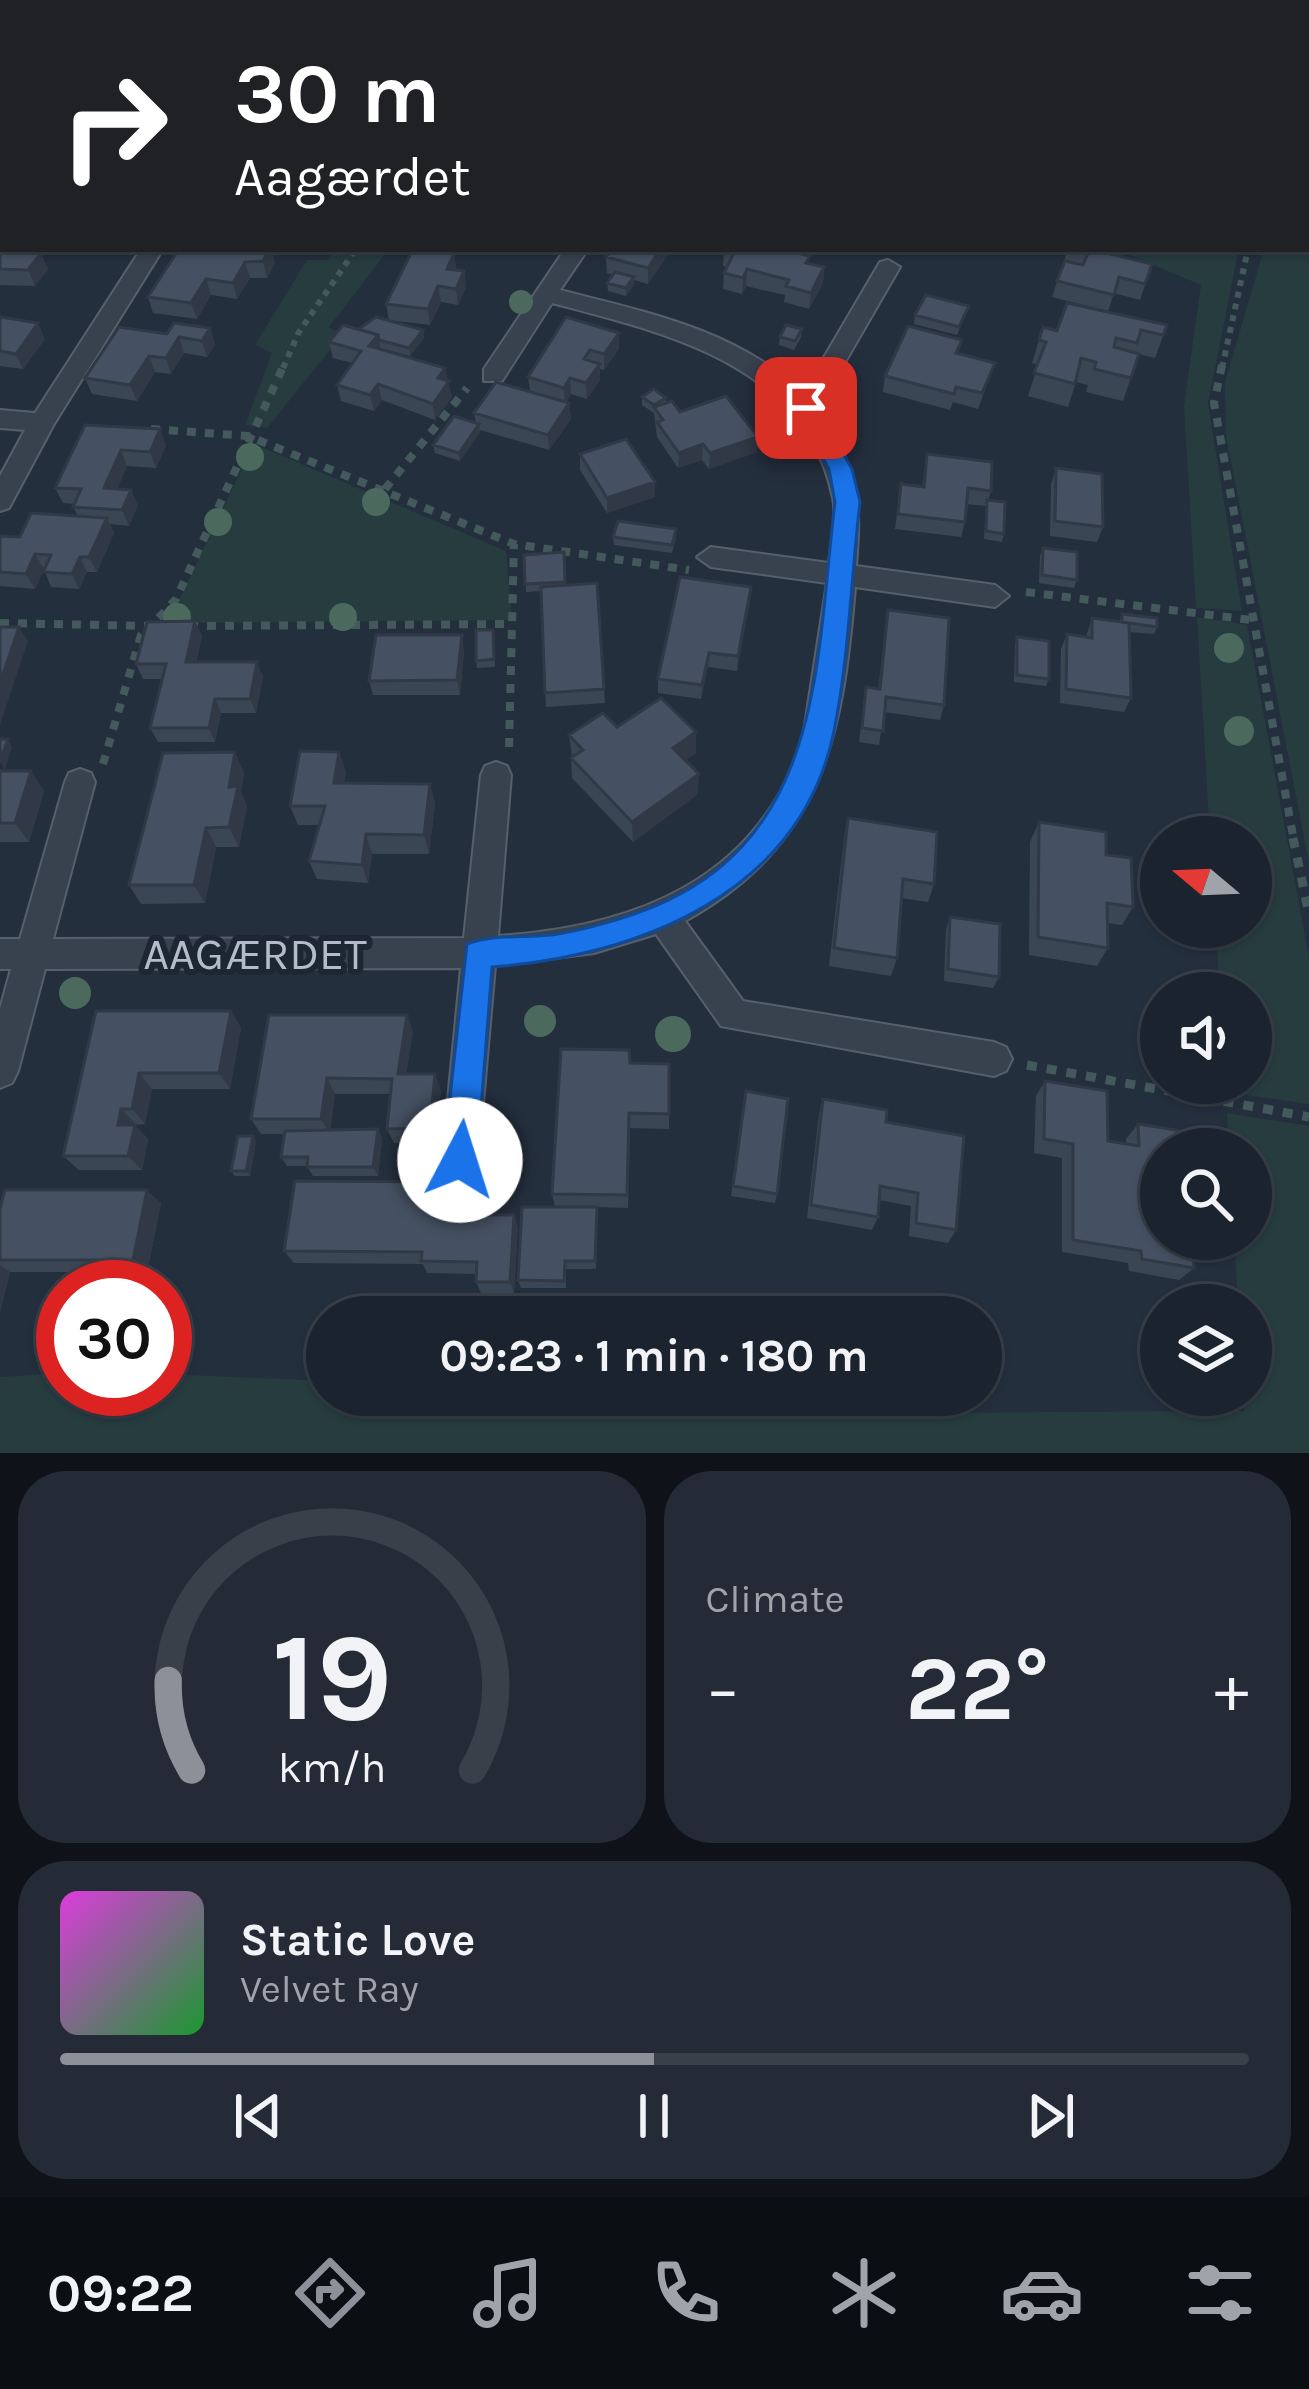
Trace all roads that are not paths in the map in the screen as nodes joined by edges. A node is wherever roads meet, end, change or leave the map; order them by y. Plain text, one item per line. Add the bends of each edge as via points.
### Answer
1 (150, 252) edge
2 (576, 252) edge
3 (888, 267) dead end
4 (546, 294) junction
5 (493, 375) road end
6 (806, 408) junction
7 (0, 419) edge
8 (42, 422) junction
9 (0, 501) edge
10 (711, 557) road end
11 (840, 575) junction
12 (995, 596) road end
13 (496, 775) road end
14 (80, 782) road end
15 (663, 917) junction
16 (16, 954) edge
17 (477, 954) junction
18 (994, 1059) road end
19 (0, 1071) edge
20 (460, 1160) dead end

1 - 8 street
2 - 4 street
3 - 6 street
4 - 5 street
4 - 6 street, AAGÆRDET via 713,342
6 - 11 street, AAGÆRDET via 844,485
7 - 8 street
8 - 9 street
10 - 11 street
11 - 12 street
11 - 15 street, AAGÆRDET via 807,773 753,854
13 - 17 street
14 - 16 street
15 - 17 street, AAGÆRDET via 560,948
15 - 18 street via 733,1015
16 - 17 street, AAGÆRDET
16 - 19 street
17 - 20 street

